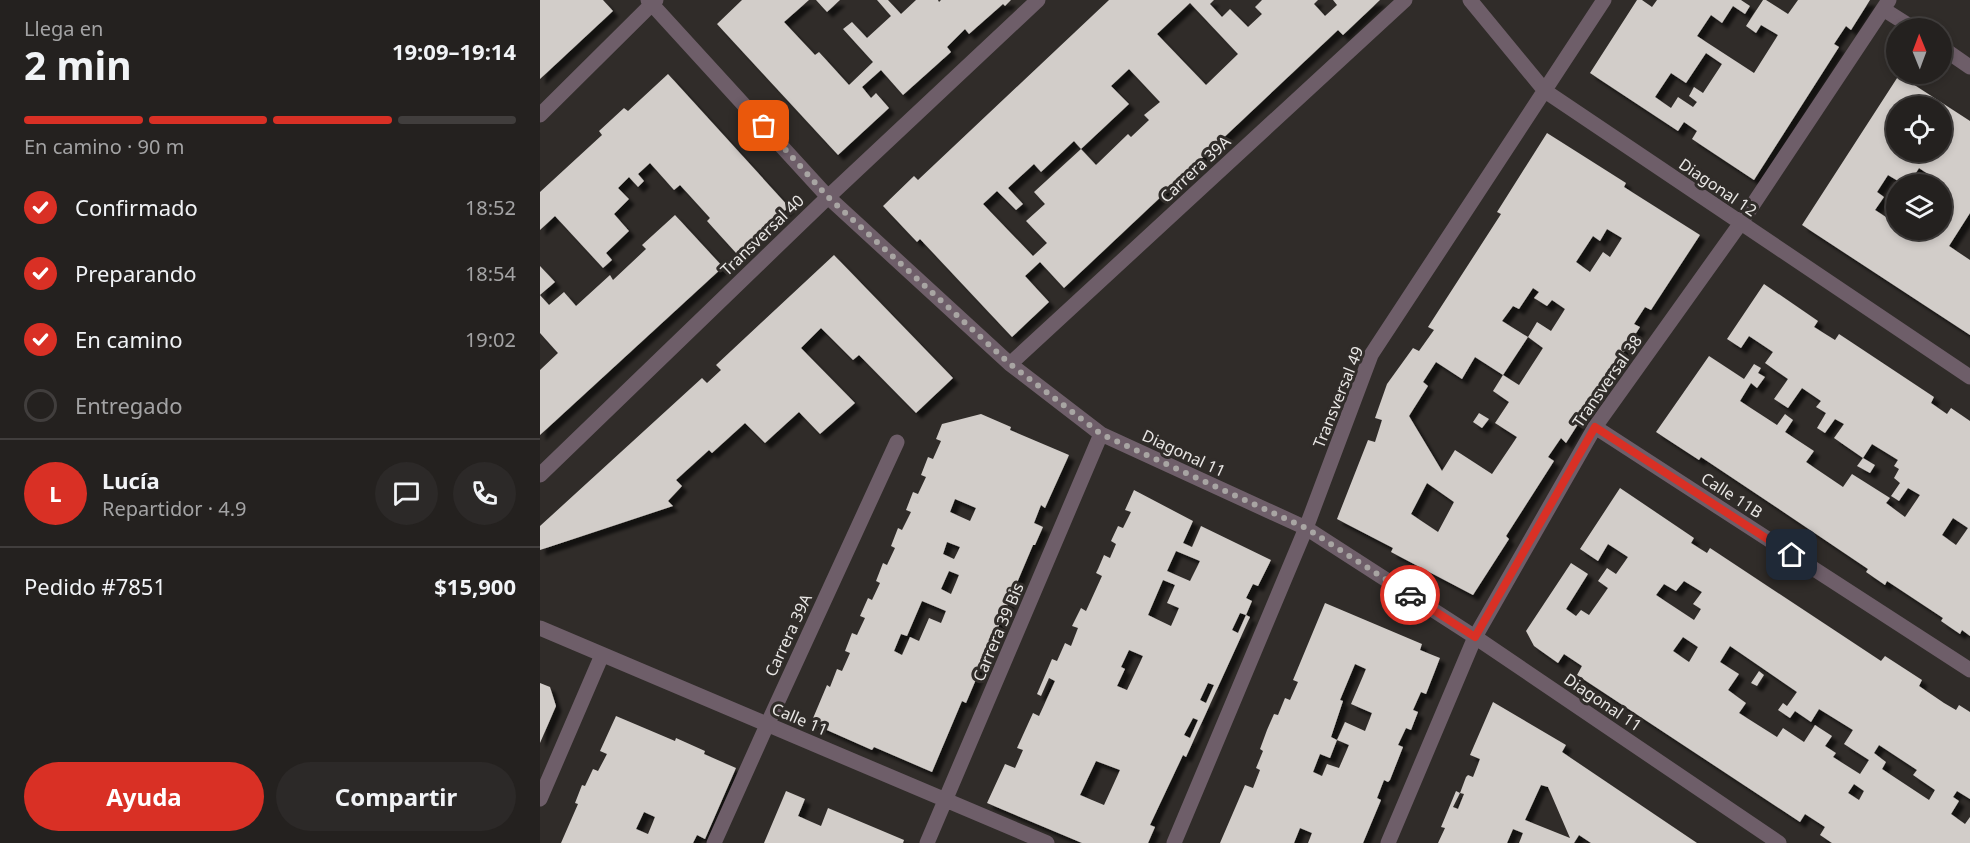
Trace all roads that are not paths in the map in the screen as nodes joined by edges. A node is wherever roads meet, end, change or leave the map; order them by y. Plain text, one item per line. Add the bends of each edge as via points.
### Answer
1 (1038, 0) edge
2 (1405, 0) edge
3 (1470, 0) edge
4 (1604, 0) edge
5 (652, 1) edge
6 (1886, 5) edge
7 (1901, 18) edge
8 (1952, 55) edge
9 (1970, 67) edge
10 (1545, 91) junction
11 (540, 115) edge
12 (828, 197) junction
13 (1740, 224) junction
14 (1010, 364) junction
15 (1970, 377) edge
16 (1595, 427) junction
17 (1101, 434) junction
18 (897, 442) dead end
19 (540, 475) edge
20 (1306, 528) junction
21 (540, 628) edge
22 (1475, 637) junction
23 (602, 655) junction
24 (1970, 670) edge
25 (767, 724) junction
26 (540, 799) edge
27 (945, 800) junction
28 (714, 843) edge
29 (927, 843) edge
30 (1047, 843) edge
31 (1174, 843) edge
32 (1388, 843) edge
33 (1779, 843) edge

1 - 12 street, Transversal 40
2 - 14 street, Carrera 39A
3 - 10 street, Diagonal 12
4 - 10 street, Transversal 49
5 - 11 street
5 - 12 street, Diagonal 11
6 - 7 street
6 - 13 street, Transversal 38
8 - 9 street
10 - 13 street, Diagonal 12
10 - 20 street, Transversal 49 via 1371,356
12 - 14 street, Diagonal 11
12 - 19 street, Transversal 40
13 - 15 street, Diagonal 12
13 - 16 street, Transversal 38
14 - 17 street, Diagonal 11
16 - 22 street, Transversal 38
16 - 24 street, Calle 11B
17 - 20 street, Diagonal 11
17 - 27 street, Carrera 39 Bis
18 - 25 street, Carrera 39A
20 - 22 street, Diagonal 11
20 - 31 street, Transversal 49
21 - 23 street, Calle 11
22 - 32 street, Transversal 38
22 - 33 street, Diagonal 11
23 - 25 street, Calle 11
23 - 26 street
25 - 27 street, Calle 11
25 - 28 street, Carrera 39A
27 - 29 street, Carrera 39 Bis
27 - 30 street, Calle 11

